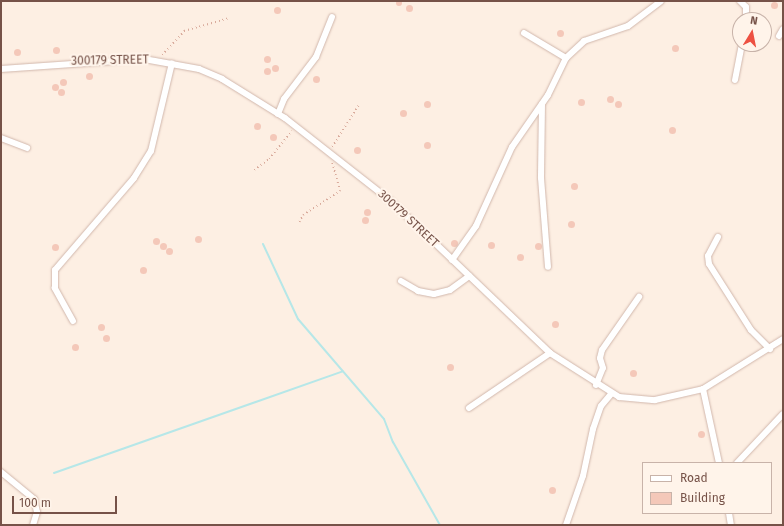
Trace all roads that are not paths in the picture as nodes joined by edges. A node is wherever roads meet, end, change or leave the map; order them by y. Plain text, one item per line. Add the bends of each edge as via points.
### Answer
1 (661, 1) edge
2 (740, 1) edge
3 (746, 12) edge
4 (332, 17) dead end
5 (783, 29) edge
6 (524, 33) dead end
7 (779, 36) dead end
8 (740, 52) edge
9 (566, 58) junction
10 (172, 63) junction
11 (1, 69) edge
12 (735, 80) dead end
13 (542, 104) junction
14 (278, 114) junction
15 (1, 138) edge
16 (27, 148) dead end
17 (718, 237) dead end
18 (452, 260) junction
19 (548, 267) dead end
20 (469, 276) junction
21 (401, 281) dead end
22 (640, 297) dead end
23 (73, 321) dead end
24 (783, 339) edge
25 (780, 345) edge
26 (770, 349) junction
27 (550, 353) junction
28 (596, 384) junction
29 (703, 389) junction
30 (611, 394) junction
31 (469, 408) dead end
32 (783, 414) edge
33 (719, 462) edge
34 (738, 462) edge
35 (1, 472) edge
36 (729, 514) edge
37 (33, 525) edge
38 (566, 525) edge
39 (731, 525) edge

1 - 9 street via 628,26 584,41
2 - 3 street via 746,7
4 - 14 street via 316,57 284,98
5 - 7 street
6 - 9 street
8 - 12 street
9 - 13 street
10 - 11 street, 300179 STREET via 158,60 110,59
10 - 14 street, 300179 STREET via 222,79
10 - 23 street via 152,151 134,178 56,270 55,288
13 - 18 street via 520,133 476,226
13 - 19 street via 541,178
14 - 18 street, 300179 STREET via 391,201
15 - 16 street
17 - 26 street via 708,256 709,264 756,337
18 - 20 street, 300179 STREET
20 - 21 street via 450,290 434,294 418,291
20 - 27 street, 300179 STREET
22 - 28 street via 602,350 600,358 603,368
24 - 25 street, 300179 STREET
25 - 26 street, 300179 STREET
26 - 29 street, 300179 STREET
27 - 28 street, 300179 STREET
27 - 31 street
28 - 30 street, 300179 STREET
29 - 30 street, 300179 STREET via 655,400 628,399
29 - 33 street
30 - 38 street via 601,406 593,429 583,476
32 - 34 street
35 - 37 street via 34,499 37,512
36 - 39 street

